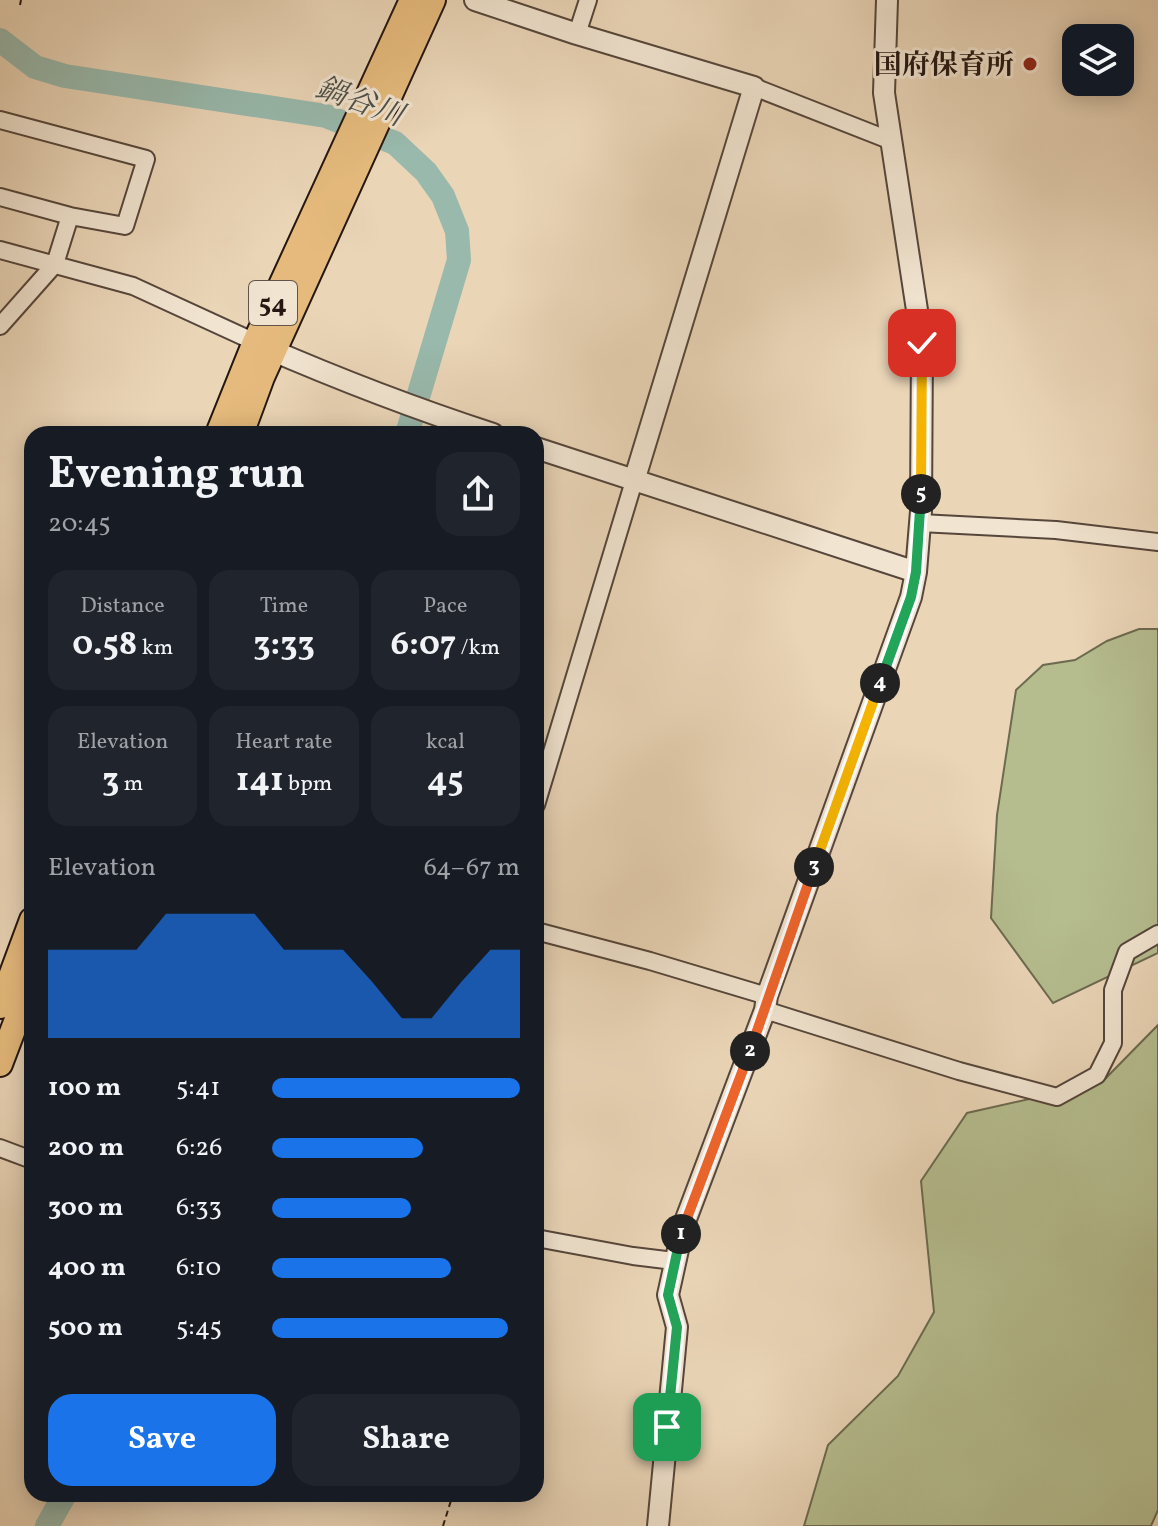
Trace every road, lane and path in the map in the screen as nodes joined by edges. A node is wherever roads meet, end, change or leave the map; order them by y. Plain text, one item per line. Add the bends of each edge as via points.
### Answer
1 (21, 0) edge
2 (412, 0) edge
3 (433, 0) edge
4 (475, 0) edge
5 (588, 0) edge
6 (887, 0) edge
7 (20, 5) dead end
8 (577, 34) junction
9 (754, 87) junction
10 (383, 88) junction
11 (0, 120) edge
12 (889, 140) junction
13 (0, 197) edge
14 (70, 216) junction
15 (0, 250) edge
16 (55, 264) junction
17 (0, 326) edge
18 (264, 347) junction
19 (222, 426) edge
20 (243, 426) edge
21 (469, 426) edge
22 (544, 451) edge
23 (634, 481) junction
24 (920, 523) junction
25 (1158, 542) edge
26 (916, 572) junction
27 (544, 779) edge
28 (544, 933) edge
29 (1158, 934) edge
30 (24, 942) edge
31 (24, 1001) edge
32 (766, 1003) junction
33 (0, 1006) edge
34 (0, 1064) edge
35 (0, 1148) edge
36 (24, 1157) edge
37 (544, 1239) edge
38 (674, 1261) junction
39 (450, 1502) edge
40 (443, 1526) edge
41 (658, 1526) edge

1 - 7 path
2 - 10 main road, 54
3 - 10 main road, 54
4 - 8 street
5 - 8 street
6 - 12 street via 884,93
8 - 9 street
9 - 12 street
9 - 23 street
10 - 18 main road, 54
11 - 14 street via 146,159 125,226
12 - 24 street via 922,343
13 - 14 street
14 - 16 street
15 - 16 street
16 - 17 street
16 - 18 street via 133,286
18 - 19 main road, 54
18 - 20 main road, 54
18 - 21 street
22 - 23 street
23 - 26 street
23 - 27 street
24 - 25 street
24 - 26 street
26 - 32 street
28 - 32 street via 650,961
29 - 32 street via 1127,952 1113,990 1113,1043 1097,1075 1057,1097 959,1071
30 - 33 main road
31 - 34 main road
32 - 38 street
35 - 36 street
37 - 38 street
38 - 41 street via 668,1295 677,1327
39 - 40 path

